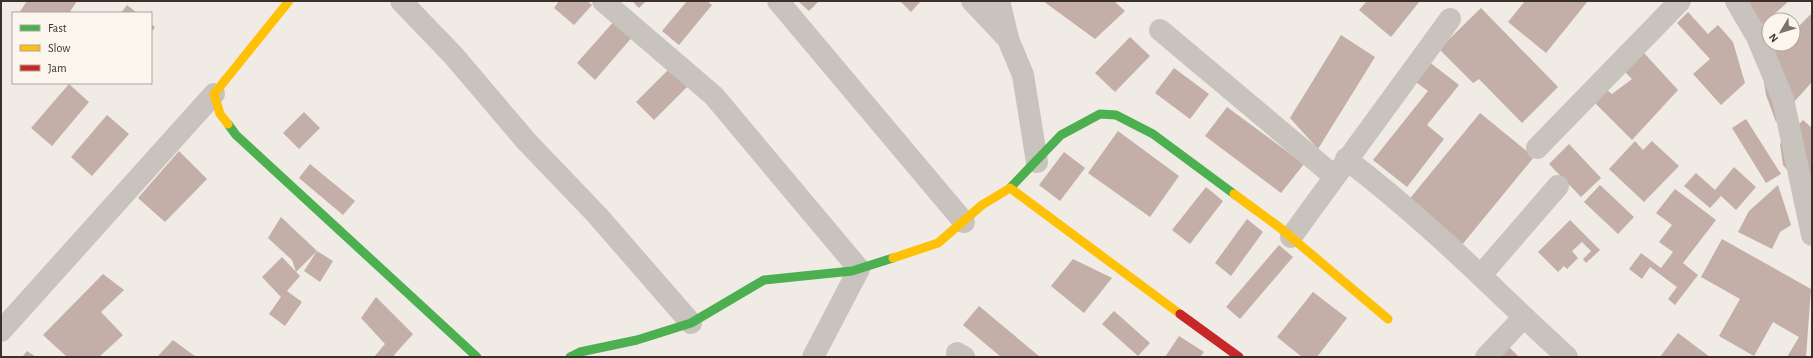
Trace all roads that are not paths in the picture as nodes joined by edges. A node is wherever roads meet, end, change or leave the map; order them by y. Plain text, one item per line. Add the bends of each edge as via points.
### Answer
1 (289, 1) edge
2 (401, 1) edge
3 (603, 1) edge
4 (778, 1) edge
5 (972, 1) edge
6 (998, 1) edge
7 (1680, 1) edge
8 (1736, 1) edge
9 (1450, 19) dead end
10 (1160, 30) dead end
11 (1008, 40) junction
12 (214, 94) junction
13 (1537, 148) dead end
14 (1037, 162) junction
15 (1340, 167) junction
16 (1558, 186) dead end
17 (1010, 188) junction
18 (964, 222) junction
19 (1812, 235) edge
20 (1291, 237) junction
21 (859, 269) junction
22 (1481, 275) junction
23 (1524, 317) junction
24 (1388, 319) dead end
25 (691, 323) junction
26 (1, 331) edge
27 (477, 357) edge
28 (570, 357) edge
29 (813, 357) edge
30 (1239, 357) edge
31 (1486, 357) edge
32 (1567, 357) edge

1 - 12 street
2 - 25 street via 453,54 527,142 597,215
3 - 21 street via 714,96
4 - 18 street
5 - 11 street
6 - 11 street
7 - 13 street
8 - 19 street via 1757,37 1783,99
9 - 15 street
10 - 15 street
11 - 14 street via 1023,75
12 - 26 street
12 - 27 street via 220,114 236,134
14 - 17 street
14 - 20 street via 1061,135 1100,114 1116,115 1153,134
15 - 20 street
15 - 22 street via 1376,182
16 - 22 street
17 - 18 street via 982,206
17 - 30 street
18 - 21 street via 938,243
20 - 24 street
21 - 25 street via 764,280
21 - 29 street
22 - 23 street
23 - 31 street
23 - 32 street
25 - 28 street via 636,340 580,352

